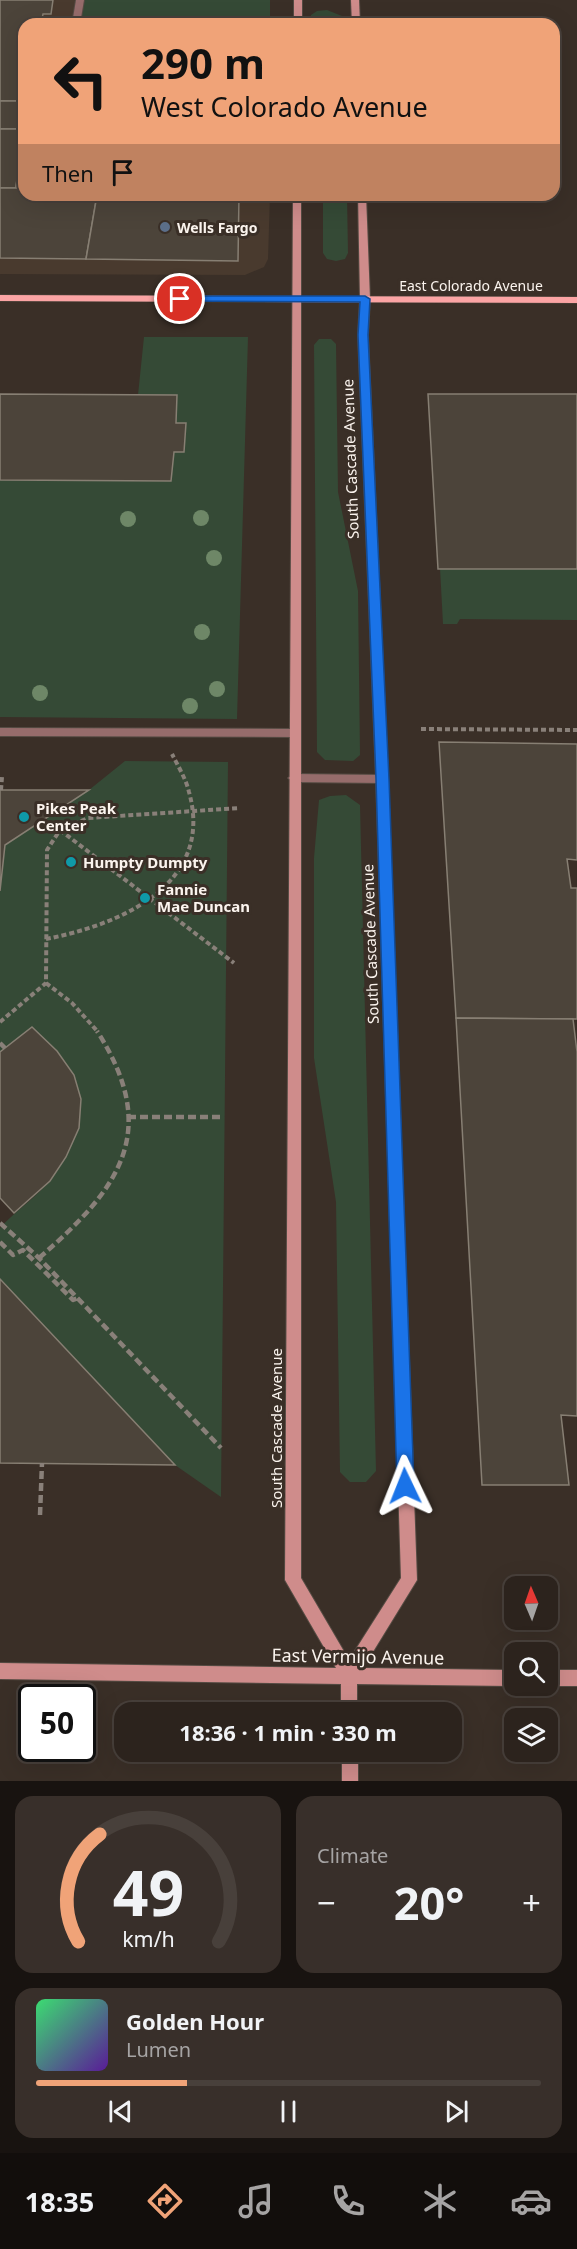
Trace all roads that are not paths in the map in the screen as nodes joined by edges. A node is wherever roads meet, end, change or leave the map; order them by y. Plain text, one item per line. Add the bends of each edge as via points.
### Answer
1 (80, 0) edge
2 (298, 0) edge
3 (355, 0) edge
4 (77, 18) edge
5 (298, 18) edge
6 (356, 18) edge
7 (297, 201) edge
8 (362, 201) edge
9 (0, 298) edge
10 (296, 299) junction
11 (365, 299) junction
12 (577, 300) edge
13 (0, 732) edge
14 (294, 733) junction
15 (294, 778) junction
16 (382, 779) junction
17 (0, 1671) edge
18 (349, 1675) junction
19 (504, 1677) edge
20 (558, 1678) edge
21 (577, 1678) edge
22 (349, 1702) edge
23 (350, 1762) edge
24 (350, 1781) edge

1 - 4 street
2 - 5 main road
3 - 6 main road
7 - 10 main road, South Cascade Avenue
8 - 11 main road, South Cascade Avenue
9 - 10 main road, East Colorado Avenue
10 - 11 main road, East Colorado Avenue
10 - 14 main road, South Cascade Avenue
11 - 12 main road, East Colorado Avenue
11 - 16 main road, South Cascade Avenue via 363,335
13 - 14 street
14 - 15 main road, South Cascade Avenue
15 - 16 street
15 - 18 main road, South Cascade Avenue via 293,1580
16 - 18 main road, South Cascade Avenue via 409,1580
17 - 18 main road, East Vermijo Avenue
18 - 19 main road, East Vermijo Avenue
18 - 22 main road
20 - 21 main road
23 - 24 main road

